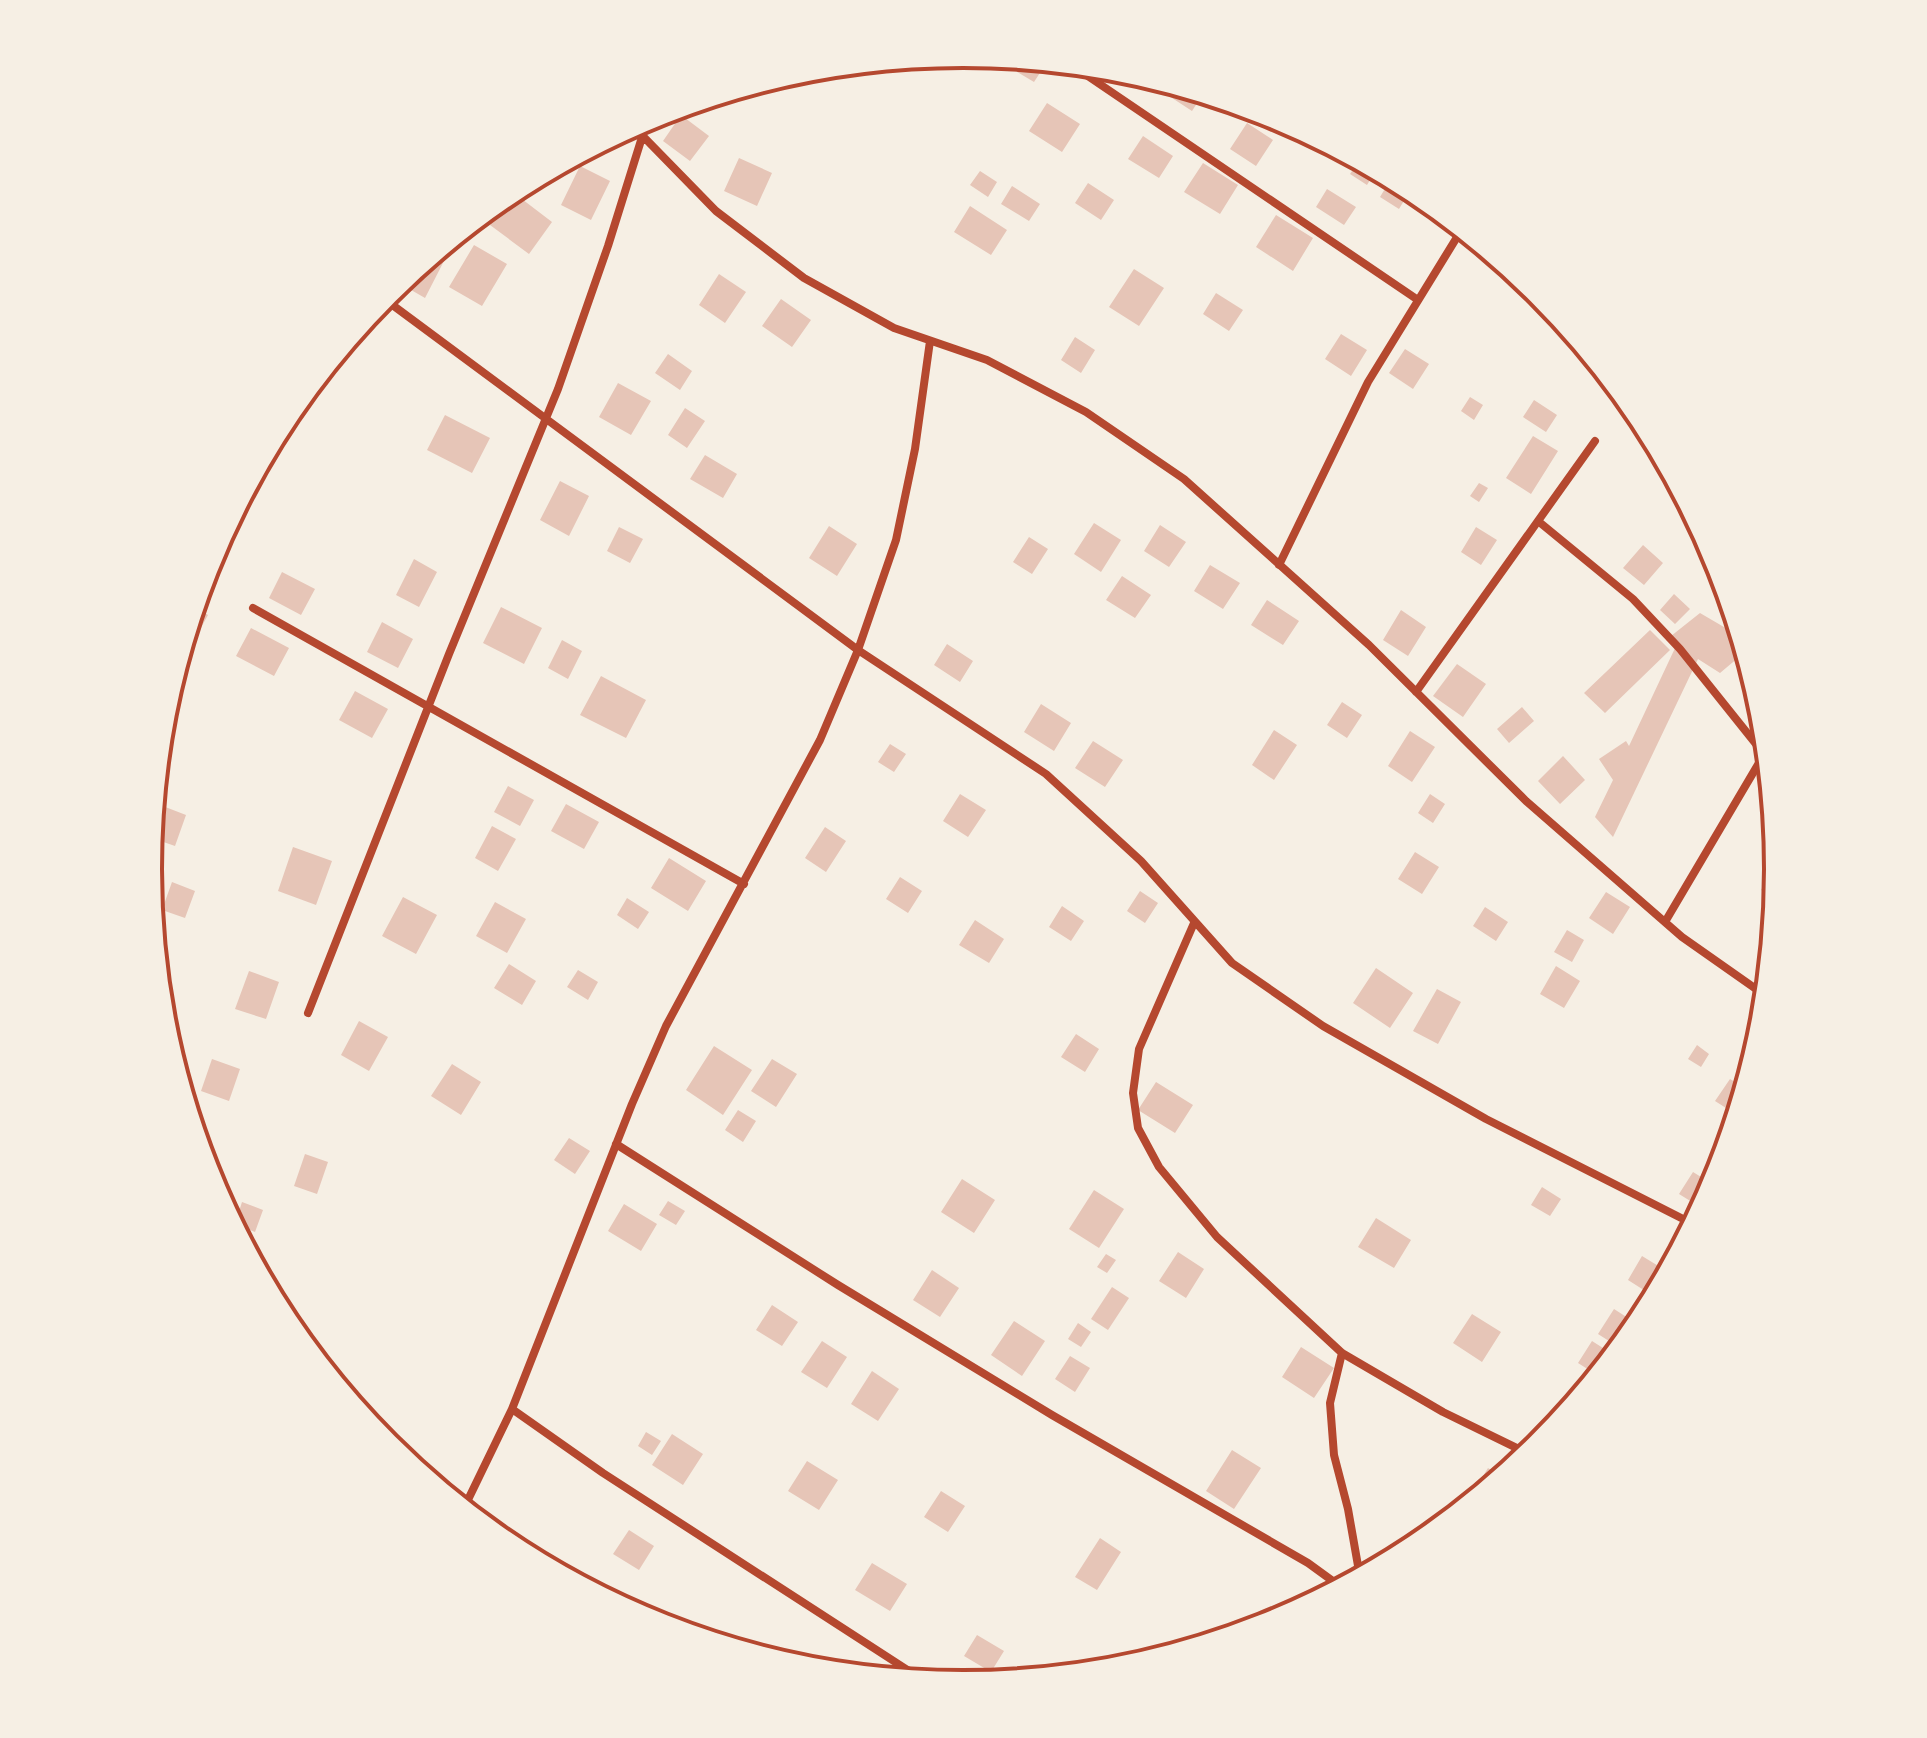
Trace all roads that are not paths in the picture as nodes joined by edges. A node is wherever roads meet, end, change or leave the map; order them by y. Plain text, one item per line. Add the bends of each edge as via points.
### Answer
1 (1092, 79) edge
2 (642, 136) edge
3 (641, 137) edge
4 (1456, 238) edge
5 (1418, 300) junction
6 (394, 306) edge
7 (930, 341) junction
8 (545, 419) junction
9 (1595, 441) dead end
10 (1538, 521) junction
11 (1279, 565) junction
12 (253, 608) dead end
13 (858, 650) junction
14 (1416, 692) junction
15 (428, 708) junction
16 (1753, 737) edge
17 (1758, 765) edge
18 (744, 884) junction
19 (1665, 922) junction
20 (1194, 923) junction
21 (1755, 989) edge
22 (308, 1013) dead end
23 (616, 1144) junction
24 (1684, 1219) edge
25 (1342, 1353) junction
26 (512, 1409) junction
27 (1516, 1448) edge
28 (469, 1498) edge
29 (1358, 1566) edge
30 (1331, 1580) edge
31 (903, 1667) edge

1 - 5 street
2 - 7 street via 716,211 804,278 894,328
3 - 8 street via 608,246
4 - 5 street
5 - 11 street via 1368,382
6 - 8 street
7 - 11 street via 987,360 1086,412 1184,479
7 - 13 street via 896,540
8 - 13 street
8 - 15 street
9 - 10 street
10 - 14 street
10 - 16 street via 1633,599
11 - 14 street
12 - 15 street
13 - 18 street via 820,740
13 - 20 street via 1046,774 1141,861
14 - 19 street via 1526,801
15 - 18 street
15 - 22 street
17 - 19 street
18 - 23 street via 666,1026
19 - 21 street
20 - 24 street via 1232,963 1323,1026 1486,1119
20 - 25 street via 1139,1049 1133,1093 1138,1128 1159,1167 1217,1237
23 - 26 street
23 - 30 street via 838,1285
25 - 27 street
25 - 29 street via 1330,1403 1334,1455
26 - 28 street
26 - 31 street

